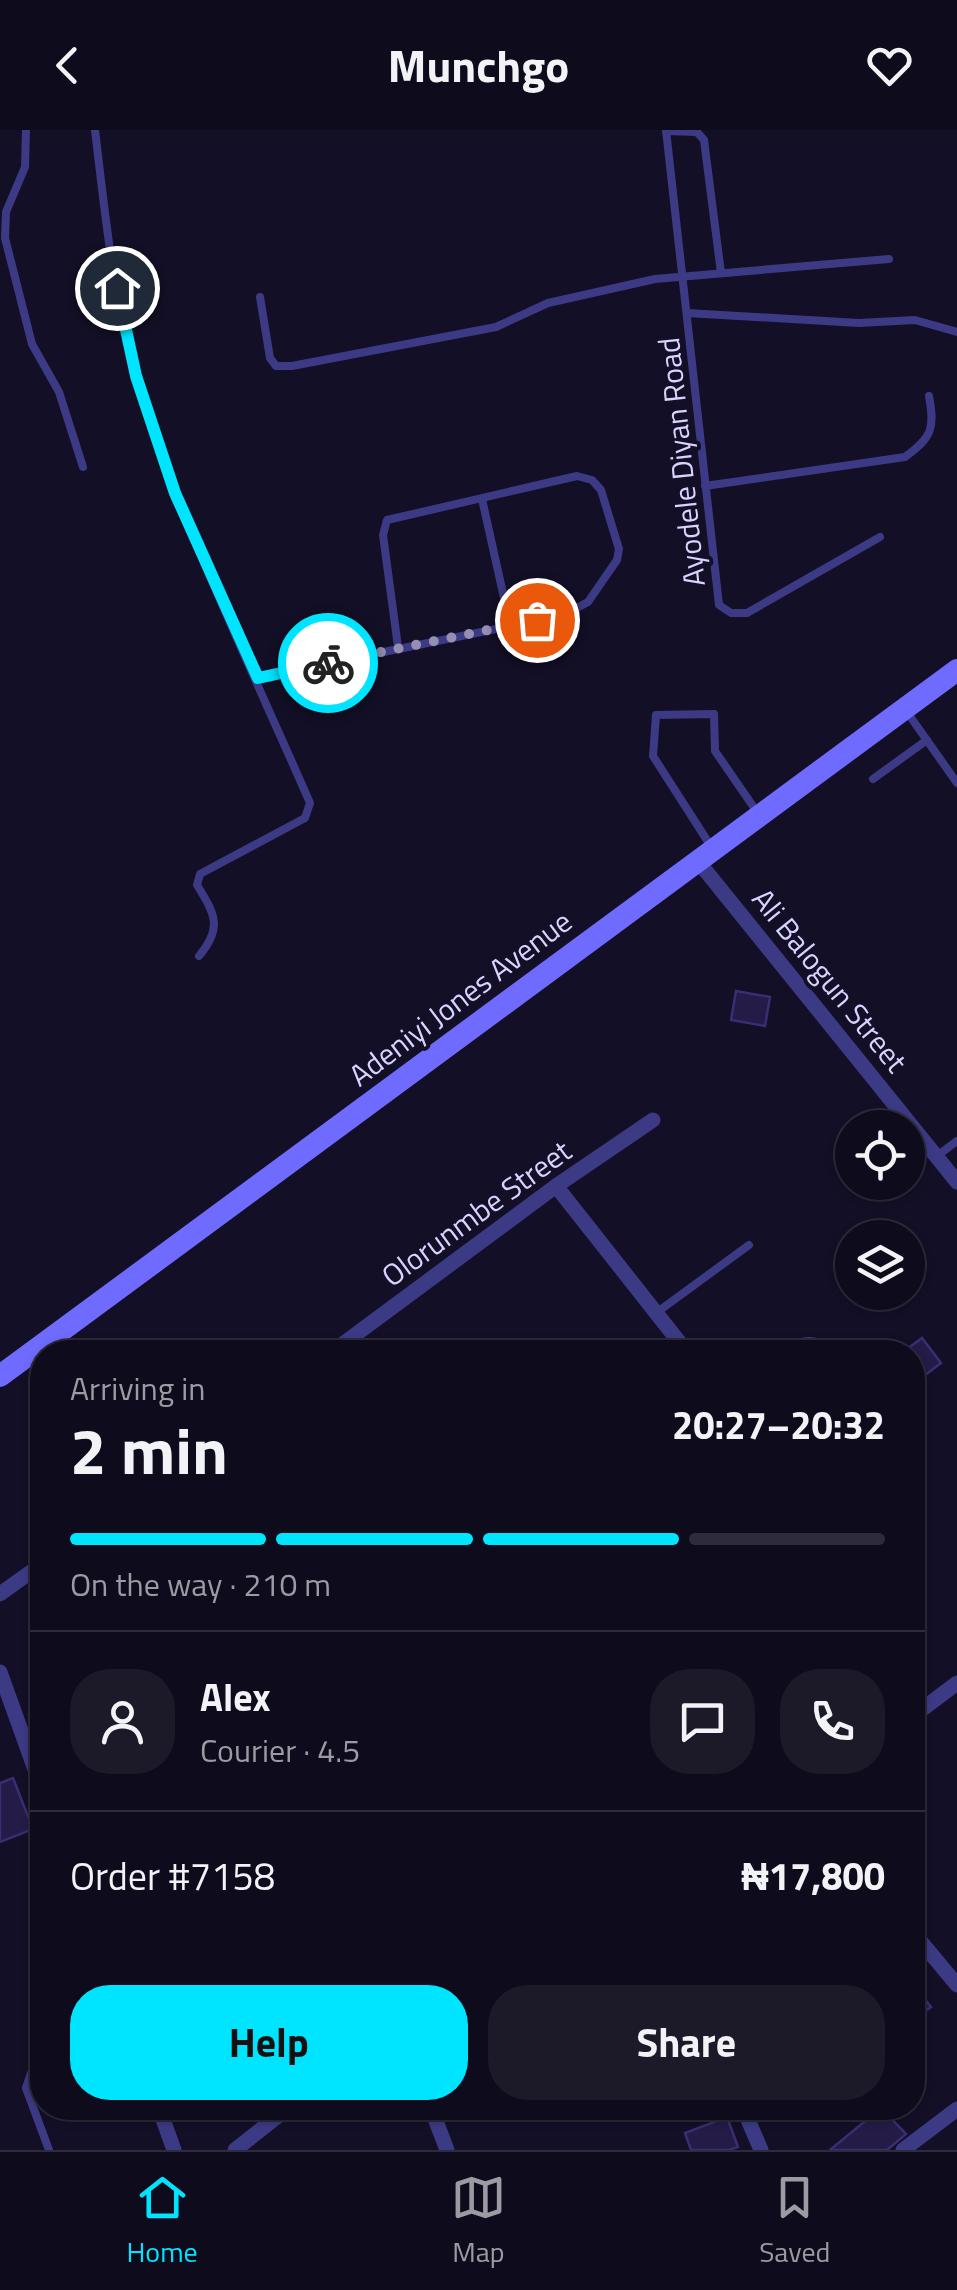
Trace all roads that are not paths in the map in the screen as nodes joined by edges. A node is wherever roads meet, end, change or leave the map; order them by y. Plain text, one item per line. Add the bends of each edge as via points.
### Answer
1 (26, 130) edge
2 (94, 130) edge
3 (666, 130) edge
4 (889, 259) dead end
5 (721, 273) junction
6 (683, 275) junction
7 (260, 297) dead end
8 (687, 313) junction
9 (957, 332) edge
10 (930, 396) dead end
11 (83, 468) dead end
12 (706, 486) junction
13 (482, 499) junction
14 (880, 537) dead end
15 (510, 625) junction
16 (398, 647) junction
17 (957, 670) edge
18 (258, 678) junction
19 (905, 708) junction
20 (927, 740) junction
21 (873, 779) dead end
22 (957, 783) edge
23 (759, 815) junction
24 (705, 854) junction
25 (199, 956) dead end
26 (654, 1120) dead end
27 (957, 1141) edge
28 (936, 1156) junction
29 (957, 1182) edge
30 (556, 1186) junction
31 (750, 1245) dead end
32 (656, 1313) junction
33 (49, 1340) edge
34 (348, 1340) edge
35 (677, 1340) edge
36 (30, 1354) edge
37 (0, 1376) edge
38 (30, 1573) edge
39 (0, 1594) edge
40 (0, 1672) edge
41 (957, 1683) edge
42 (925, 1708) edge
43 (30, 1756) edge
44 (925, 1947) edge
45 (957, 1985) edge
46 (957, 2109) edge
47 (38, 2120) edge
48 (163, 2120) edge
49 (273, 2120) edge
50 (435, 2120) edge
51 (748, 2120) edge
52 (49, 2150) edge
53 (174, 2150) edge
54 (235, 2150) edge
55 (447, 2150) edge
56 (761, 2150) edge
57 (903, 2150) edge

1 - 11 lane via 25,167 6,212 5,238 32,344 60,392
2 - 18 lane via 110,258 136,376 175,493
3 - 5 lane via 697,132 704,140
3 - 6 lane, Ayodele Diyan Road
4 - 5 lane
5 - 6 lane
6 - 7 lane via 597,290 496,326 292,366 276,366 270,358
6 - 8 lane, Ayodele Diyan Road
8 - 9 lane via 915,320
8 - 12 lane, Ayodele Diyan Road
10 - 12 lane via 934,421 925,442 904,457
12 - 14 lane, Ayodele Diyan Road via 719,605 730,614 766,604
13 - 15 lane
13 - 15 lane via 577,476 592,480 619,548 588,602 564,615
13 - 16 lane via 387,520 383,535
15 - 16 lane
16 - 18 lane
17 - 19 street, Adeniyi Jones Avenue
18 - 25 lane via 310,803 305,818 197,878 214,921 214,934
19 - 20 lane
19 - 23 street, Adeniyi Jones Avenue
20 - 21 lane
20 - 22 lane
23 - 24 street, Adeniyi Jones Avenue
23 - 24 lane via 714,752 714,714 656,715 653,756
24 - 28 street, Ali Balogun Street
24 - 33 street, Adeniyi Jones Avenue
26 - 30 street, Olorunmbe Street
27 - 28 lane
28 - 29 street, Ali Balogun Street
30 - 32 street
30 - 34 street, Olorunmbe Street
31 - 32 lane
32 - 35 street
36 - 37 street, Adeniyi Jones Avenue
38 - 39 street
40 - 43 street
41 - 42 street
44 - 45 street
46 - 57 street
47 - 52 lane
48 - 53 street
49 - 54 street
50 - 55 street
51 - 56 street

